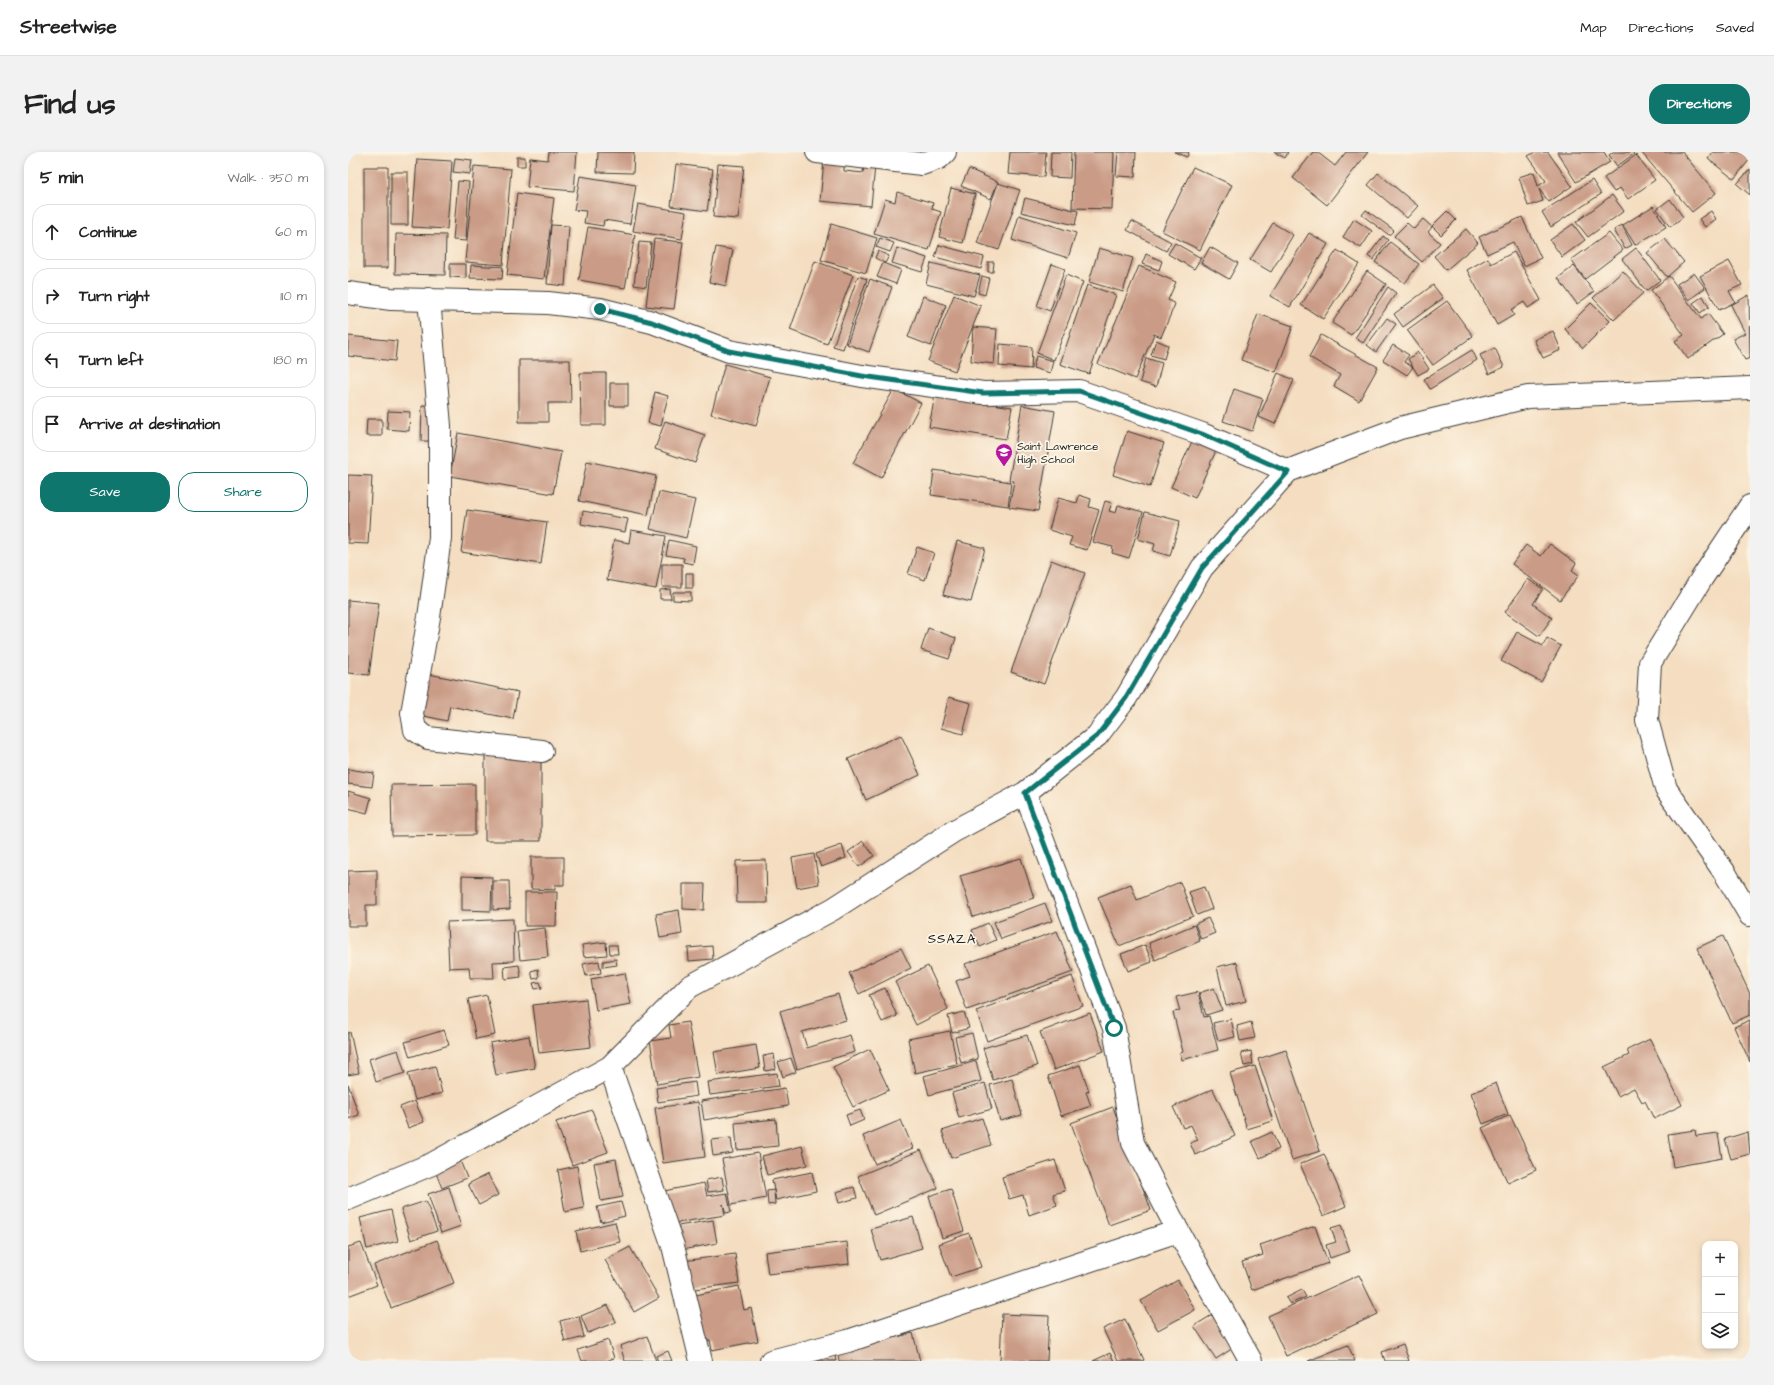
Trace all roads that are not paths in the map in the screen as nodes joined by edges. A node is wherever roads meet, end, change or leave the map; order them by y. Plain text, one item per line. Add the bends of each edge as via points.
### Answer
1 (817, 152) edge
2 (945, 152) edge
3 (348, 293) edge
4 (429, 300) junction
5 (1750, 388) edge
6 (1288, 472) junction
7 (1750, 506) edge
8 (542, 751) dead end
9 (1025, 793) junction
10 (1750, 915) edge
11 (610, 1067) junction
12 (348, 1199) edge
13 (1178, 1232) junction
14 (700, 1361) edge
15 (771, 1361) edge
16 (1251, 1361) edge

1 - 2 street via 922,164 939,158
3 - 4 street via 391,299
4 - 6 street via 548,303 600,309 652,322 729,351 870,377 983,393 1079,391 1202,434
4 - 8 street via 440,426 440,538 412,713 415,730 428,738
5 - 6 street via 1528,397 1400,428
6 - 9 street via 1202,568 1126,698 1097,736
7 - 10 street via 1650,663 1647,720 1666,789 1725,872
9 - 11 street via 954,831 833,909 689,987
9 - 13 street via 1114,1028 1133,1143
11 - 12 street via 432,1164
11 - 14 street via 673,1246
13 - 15 street via 848,1341
13 - 16 street

